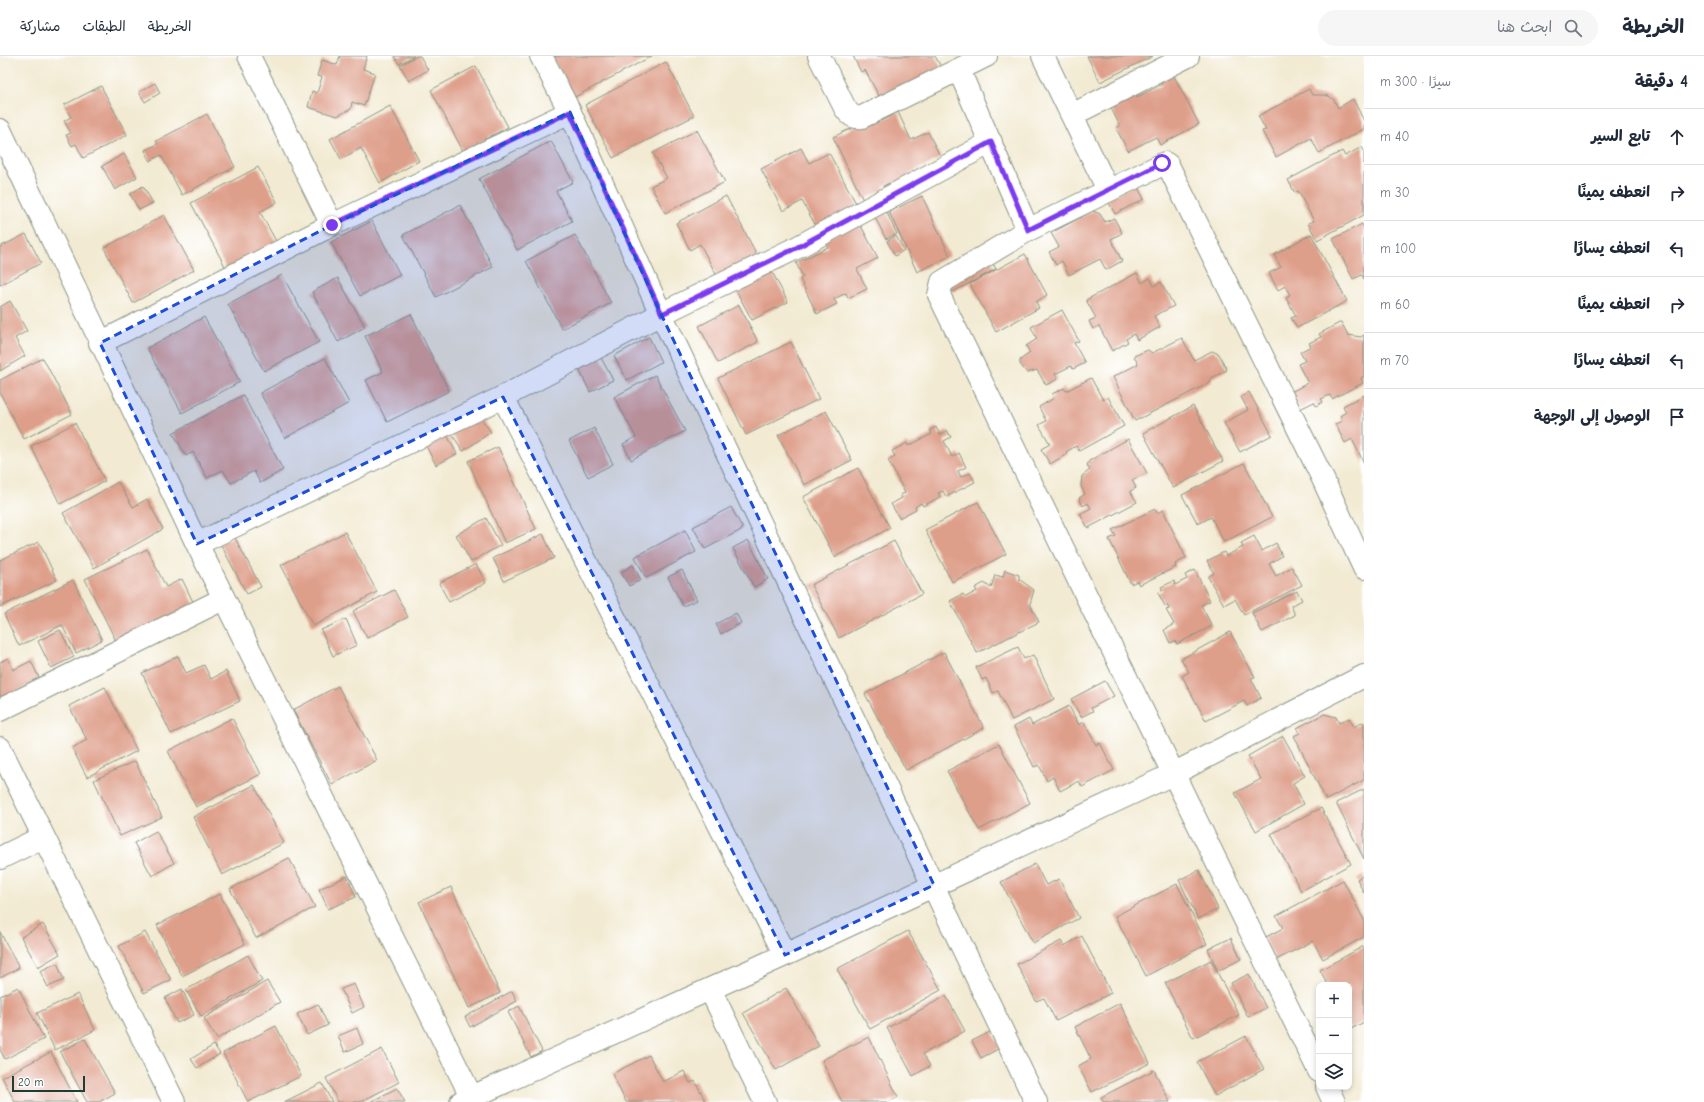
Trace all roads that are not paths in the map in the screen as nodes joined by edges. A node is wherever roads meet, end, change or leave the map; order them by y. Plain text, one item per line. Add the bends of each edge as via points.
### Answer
1 (249, 56) edge
2 (541, 56) edge
3 (819, 56) edge
4 (986, 56) edge
5 (1043, 56) edge
6 (1188, 56) edge
7 (959, 70) junction
8 (570, 112) junction
9 (1072, 115) junction
10 (0, 130) edge
11 (991, 142) junction
12 (1108, 190) junction
13 (332, 225) junction
14 (1028, 230) junction
15 (662, 314) junction
16 (100, 343) junction
17 (503, 397) junction
18 (196, 544) junction
19 (1364, 568) edge
20 (223, 599) junction
21 (1364, 676) edge
22 (0, 710) edge
23 (0, 748) edge
24 (1173, 774) junction
25 (44, 836) junction
26 (0, 858) edge
27 (934, 884) junction
28 (785, 955) junction
29 (710, 989) junction
30 (1316, 1065) edge
31 (1328, 1090) edge
32 (469, 1100) edge
33 (174, 1102) edge
34 (765, 1102) edge
35 (1036, 1102) edge
36 (1334, 1102) edge

1 - 13 street
2 - 8 street
3 - 7 street via 845,108 856,118
4 - 7 street
5 - 9 street
6 - 9 street
7 - 11 street
8 - 13 street
8 - 15 street
9 - 12 street
10 - 16 street
11 - 14 street
11 - 15 street via 796,248
12 - 14 street
12 - 19 street via 1162,163 1168,165 1322,477
13 - 16 street
14 - 24 street via 945,278 940,285 939,295
15 - 17 street
15 - 27 street
16 - 18 street
17 - 18 street
17 - 28 street
18 - 20 street
20 - 22 street
20 - 32 street
21 - 24 street
23 - 25 street
24 - 27 street
24 - 30 street
25 - 26 street
25 - 33 street
27 - 28 street
27 - 35 street
28 - 29 street
29 - 32 street
29 - 34 street
31 - 36 street

